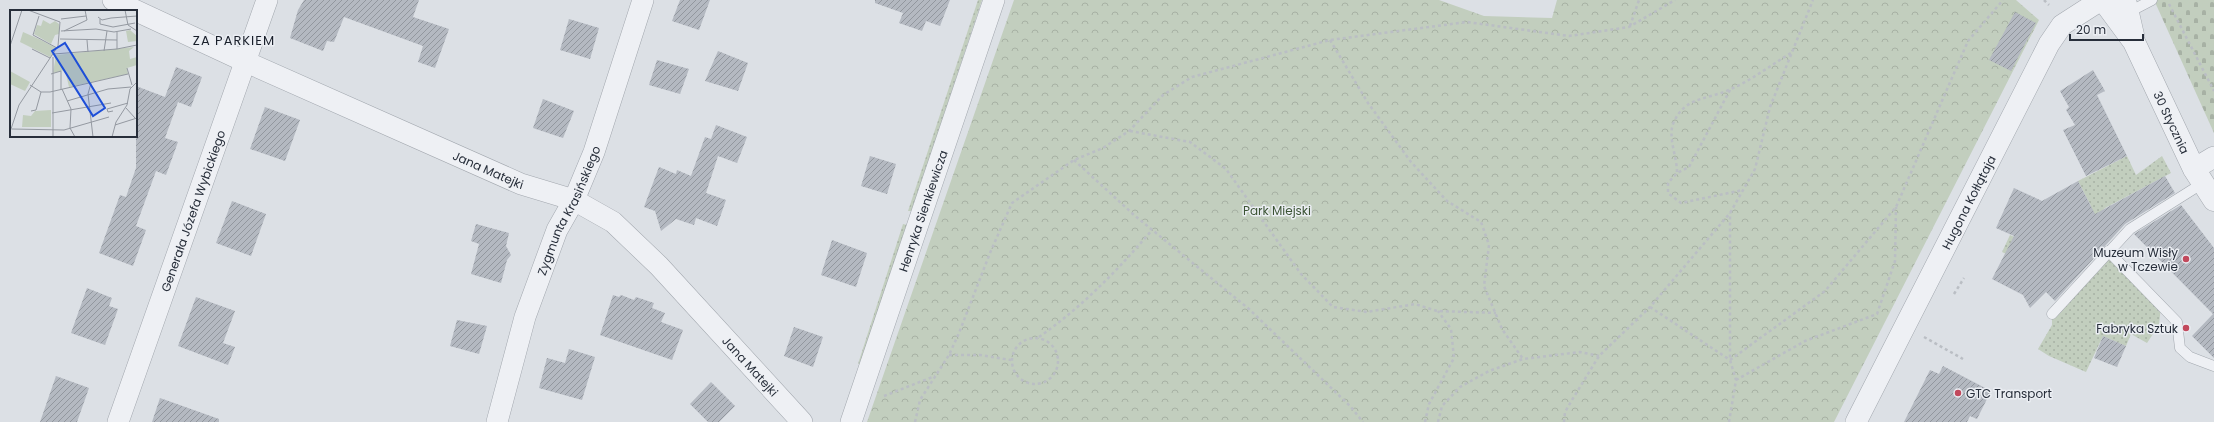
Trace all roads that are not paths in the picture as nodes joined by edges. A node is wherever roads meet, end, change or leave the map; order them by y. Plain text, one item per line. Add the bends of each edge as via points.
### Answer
1 (113, 0) edge
2 (267, 0) edge
3 (643, 0) edge
4 (994, 0) edge
5 (2102, 0) edge
6 (2152, 0) edge
7 (2127, 6) edge
8 (134, 10) edge
9 (137, 11) edge
10 (2134, 42) junction
11 (244, 61) junction
12 (2214, 157) edge
13 (2204, 184) edge
14 (574, 200) junction
15 (2108, 251) junction
16 (2052, 314) dead end
17 (2214, 366) edge
18 (118, 422) edge
19 (496, 422) edge
20 (802, 422) edge
21 (851, 422) edge
22 (1856, 422) edge

1 - 8 street, Jana Matejki
2 - 11 street, Generała Józefa Wybickiego
3 - 14 street, Zygmunta Krasińskiego via 594,152
4 - 21 street, Henryka Sienkiewicza
5 - 10 street, 30 Stycznia
5 - 22 street, Hugona Kołłątaja via 2062,25 2049,44
6 - 7 lane
7 - 10 street, 30 Stycznia
9 - 11 street, Jana Matejki
10 - 13 street, 30 Stycznia
11 - 14 street, Jana Matejki via 521,184
11 - 18 street, Generała Józefa Wybickiego
12 - 13 street
13 - 15 lane via 2130,229
14 - 19 street, Zygmunta Krasińskiego via 557,230 525,317
14 - 20 street, Jana Matejki via 613,222 660,266
15 - 16 lane
15 - 17 lane via 2177,322 2180,348 2190,357

